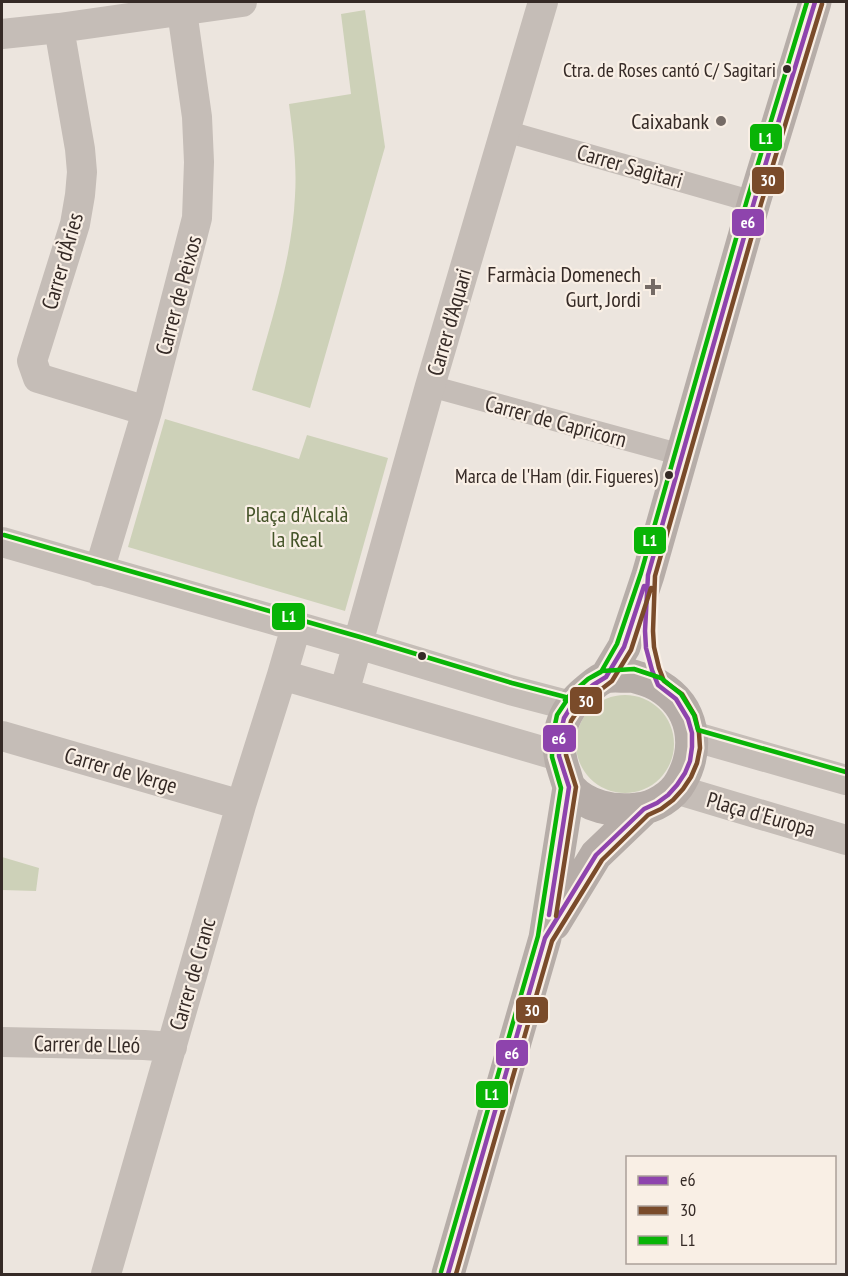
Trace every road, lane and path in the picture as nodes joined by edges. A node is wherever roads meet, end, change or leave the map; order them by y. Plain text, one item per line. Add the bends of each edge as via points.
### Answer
1 (242, 2) edge
2 (543, 2) edge
3 (815, 2) edge
4 (182, 11) junction
5 (59, 28) junction
6 (2, 34) edge
7 (505, 131) junction
8 (754, 202) junction
9 (430, 386) junction
10 (147, 411) junction
11 (682, 456) junction
12 (2, 542) edge
13 (99, 571) junction
14 (648, 575) junction
15 (296, 627) junction
16 (358, 644) junction
17 (282, 675) junction
18 (606, 677) junction
19 (658, 685) junction
20 (344, 693) junction
21 (571, 706) junction
22 (2, 736) edge
23 (692, 736) junction
24 (559, 756) junction
25 (846, 780) edge
26 (569, 787) junction
27 (675, 789) junction
28 (241, 805) junction
29 (644, 809) junction
30 (846, 840) edge
31 (545, 938) junction
32 (2, 1042) edge
33 (172, 1047) junction
34 (106, 1275) edge
35 (448, 1275) edge

1 - 4 street
2 - 7 street, Carrer d'Aquari
3 - 8 main road
4 - 5 street
4 - 10 street, Carrer de Peixos via 197,117 197,218
5 - 6 street
5 - 10 street, Carrer d'Àries via 82,172 75,224 32,361 38,378
7 - 8 street, Carrer Sagitari
7 - 9 street, Carrer d'Aquari
8 - 11 main road
9 - 11 street, Carrer de Capricorn
9 - 16 street, Carrer d'Aquari
10 - 13 street, Carrer de Peixos
11 - 14 main road
12 - 13 street
13 - 15 street
14 - 18 main road via 624,647
14 - 19 main road via 644,629
15 - 16 street
15 - 17 street, Carrer de Cranc
16 - 20 street, Carrer d'Aquari
16 - 21 street
17 - 20 street
17 - 28 street, Carrer de Cranc
18 - 19 main road via 633,676
18 - 21 main road
19 - 23 main road via 676,699
20 - 24 street
21 - 24 main road via 564,718
22 - 28 street, Carrer de Verge
23 - 25 street
23 - 27 main road via 690,762
24 - 26 main road
26 - 29 main road via 584,800 603,808
26 - 31 main road
27 - 29 main road
27 - 30 street, Plaça d'Europa
28 - 33 street, Carrer de Cranc
29 - 31 main road via 596,855
31 - 35 main road
32 - 33 street, Carrer de Lleó
33 - 34 street, Carrer de Cranc

